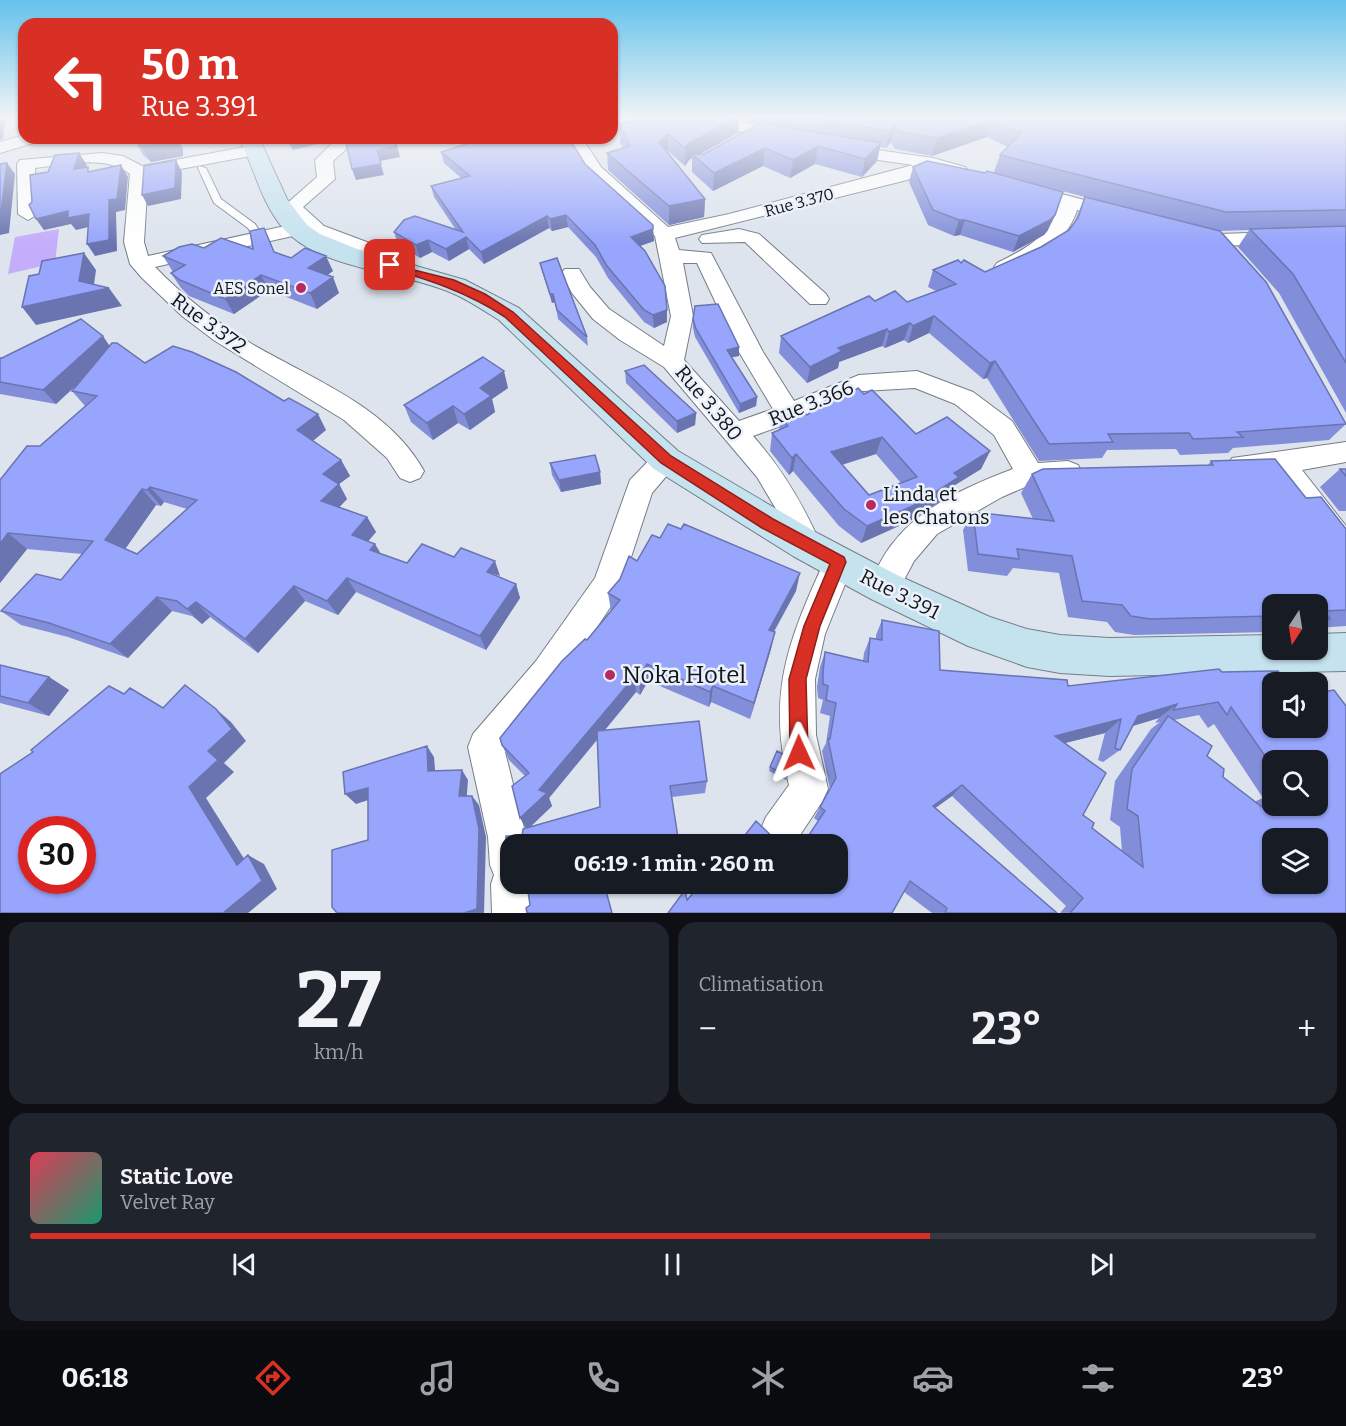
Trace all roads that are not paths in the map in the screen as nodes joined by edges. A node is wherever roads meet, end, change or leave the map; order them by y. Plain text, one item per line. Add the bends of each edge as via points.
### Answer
1 (92, 159) edge
2 (106, 159) edge
3 (194, 159) edge
4 (260, 159) edge
5 (326, 159) edge
6 (587, 159) edge
7 (905, 159) edge
8 (933, 163) junction
9 (202, 168) dead end
10 (139, 172) junction
11 (979, 177) edge
12 (1001, 183) edge
13 (1069, 203) junction
14 (28, 214) edge
15 (1137, 219) edge
16 (1177, 228) edge
17 (297, 229) junction
18 (1346, 236) edge
19 (259, 238) junction
20 (1218, 240) junction
21 (667, 245) junction
22 (1239, 263) edge
23 (140, 264) junction
24 (409, 270) junction
25 (572, 273) dead end
26 (986, 276) edge
27 (818, 299) dead end
28 (672, 361) junction
29 (789, 414) junction
30 (734, 433) junction
31 (1344, 442) edge
32 (666, 460) junction
33 (1281, 463) junction
34 (1221, 465) edge
35 (410, 471) dead end
36 (1090, 471) edge
37 (1030, 474) junction
38 (806, 545) junction
39 (1346, 548) edge
40 (839, 562) junction
41 (884, 587) junction
42 (1346, 652) edge
43 (780, 831) dead end
44 (507, 834) edge
45 (512, 894) edge
46 (513, 913) edge

1 - 14 street via 17,166
2 - 10 street via 123,160
3 - 10 street
4 - 17 main road, Rue 3.391 via 284,212
5 - 24 street via 326,179 292,207 317,230 373,251
6 - 21 street
7 - 8 street
8 - 11 street
8 - 21 street, Rue 3.370 via 901,176 730,220
9 - 19 lane via 217,201 252,226
10 - 23 street via 134,242
12 - 13 street
13 - 15 street
13 - 26 street via 1059,233 1052,241
16 - 20 street
17 - 19 street
17 - 24 main road, Rue 3.391 via 332,248
18 - 20 street
19 - 23 street
20 - 22 street
21 - 27 street via 693,238 752,238
21 - 28 street, Rue 3.380 via 682,316
21 - 29 street via 704,257 751,352
23 - 35 street, Rue 3.372 via 165,290 223,336 370,424 404,459
24 - 32 main road, Rue 3.391 via 450,283 509,314
25 - 28 street via 579,292 599,312
28 - 30 street, Rue 3.380
29 - 30 street, Rue 3.366
29 - 37 street, Rue 3.366 via 859,383 917,379 964,398 1003,428
30 - 38 street, Rue 3.380 via 767,470 789,505
31 - 33 street
32 - 38 main road, Rue 3.391
32 - 44 street via 640,488 608,584 548,672 486,747
33 - 34 street
33 - 39 street
36 - 37 street
37 - 41 street via 992,489 927,526 903,552
38 - 40 main road, Rue 3.391
40 - 41 main road, Rue 3.391
40 - 43 street via 812,626 798,679 799,753 809,789
41 - 42 main road, Rue 3.391 via 982,633 1060,654 1110,657
45 - 46 street

